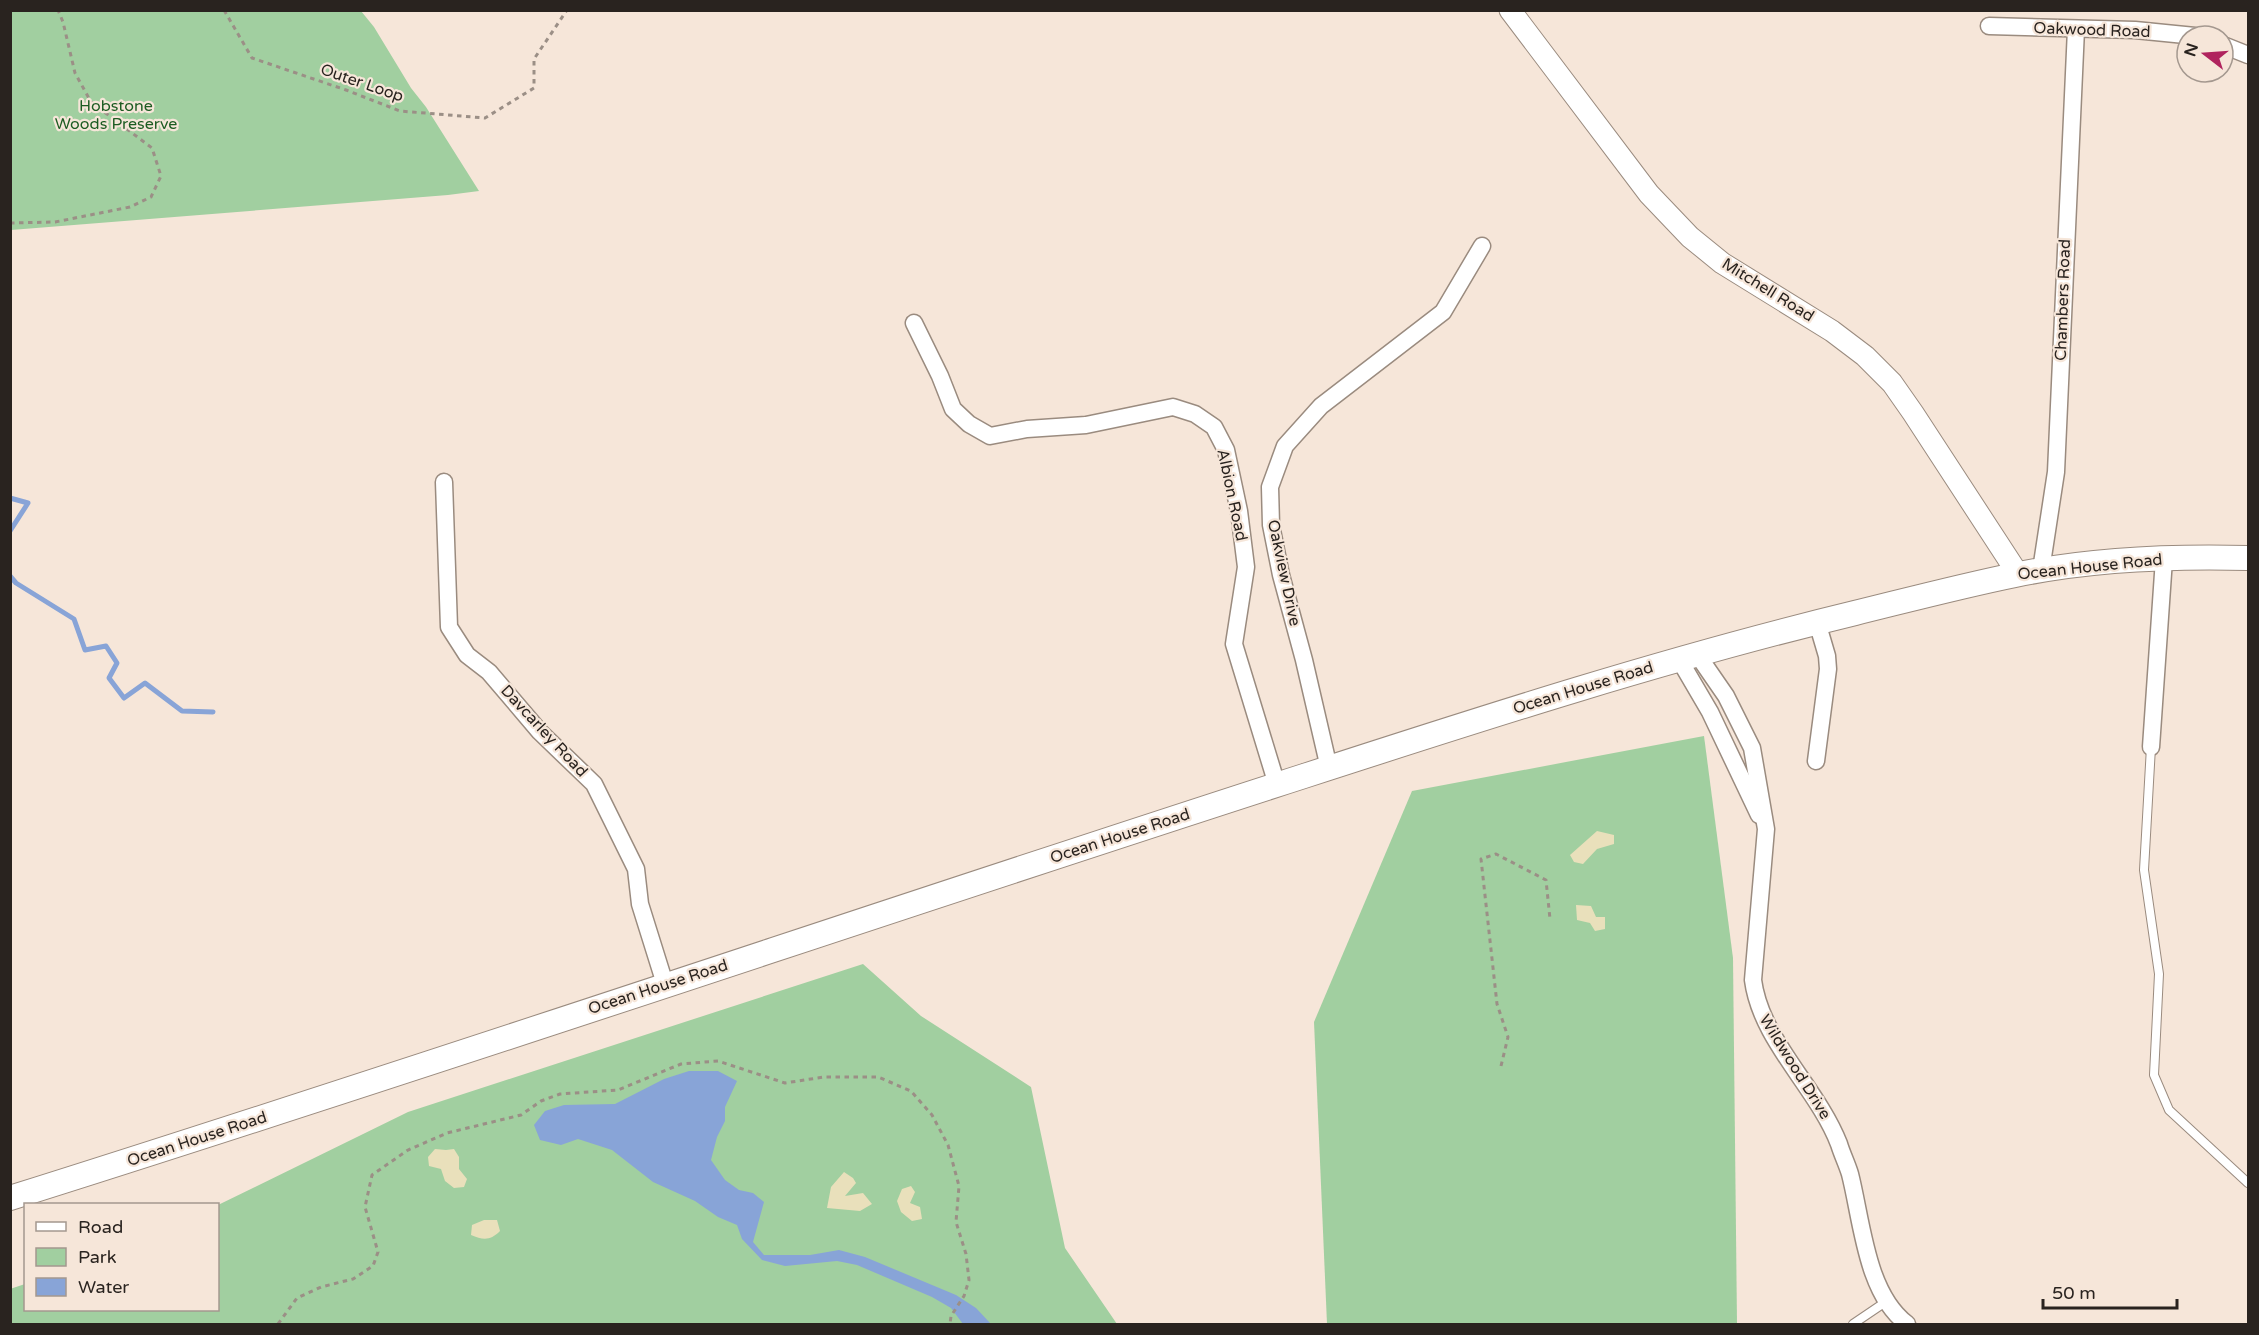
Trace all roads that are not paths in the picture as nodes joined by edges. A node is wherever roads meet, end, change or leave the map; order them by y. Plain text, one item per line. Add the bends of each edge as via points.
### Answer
1 (1510, 10) edge
2 (1989, 26) dead end
3 (2076, 29) junction
4 (2175, 34) edge
5 (1482, 246) dead end
6 (914, 323) dead end
7 (444, 482) dead end
8 (2248, 558) edge
9 (2164, 559) junction
10 (2042, 570) junction
11 (2018, 574) junction
12 (1817, 622) junction
13 (1688, 657) junction
14 (2151, 747) joint
15 (1816, 760) dead end
16 (1329, 768) junction
17 (1277, 784) junction
18 (1766, 829) junction
19 (665, 984) junction
20 (2248, 1183) edge
21 (10, 1198) edge
22 (1887, 1301) junction
23 (1853, 1324) edge
24 (1907, 1324) edge

1 - 11 street, Mitchell Road via 1649,194 1690,237 1722,263 1832,331 1892,383
2 - 3 street, Oakwood Road
3 - 4 street, Oakwood Road
3 - 10 street, Chambers Road via 2056,472
5 - 16 street, Oakview Drive via 1443,312 1321,406 1285,446 1270,487 1271,525 1279,565
6 - 17 street, Albion Road via 953,409 990,436 1086,425 1173,407 1195,414 1214,427 1226,450 1246,567 1234,644
7 - 19 street, Davcarley Road via 449,627 467,655 489,672 540,732 594,784 636,869 640,904
8 - 9 main road, Ocean House Road
9 - 10 main road, Ocean House Road
9 - 14 street
10 - 11 main road, Ocean House Road
11 - 12 main road, Ocean House Road
12 - 13 main road, Ocean House Road
12 - 15 street via 1828,669
13 - 16 main road, Ocean House Road via 1474,720
13 - 18 street
13 - 18 street, Wildwood Drive via 1726,696 1752,748
14 - 20 lane via 2144,870 2159,974 2154,1075 2169,1110
16 - 17 main road, Ocean House Road
17 - 19 main road, Ocean House Road
18 - 22 street, Wildwood Drive via 1753,980 1755,997 1763,1018 1830,1122 1849,1172 1865,1244
19 - 21 main road, Ocean House Road via 262,1119
22 - 23 lane
22 - 24 street, Wildwood Drive

